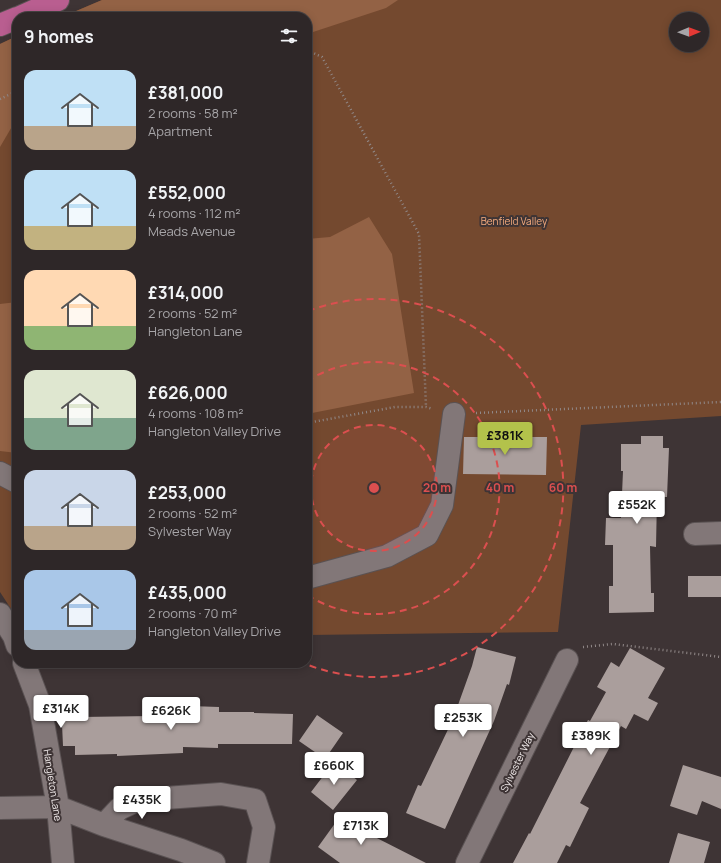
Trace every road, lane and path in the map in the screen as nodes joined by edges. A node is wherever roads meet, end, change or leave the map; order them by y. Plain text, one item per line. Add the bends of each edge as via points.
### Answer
1 (58, 0) edge
2 (31, 12) edge
3 (12, 20) edge
4 (0, 25) edge
5 (312, 52) edge
6 (12, 93) edge
7 (0, 99) edge
8 (721, 402) edge
9 (426, 407) junction
10 (454, 414) junction
11 (312, 422) edge
12 (0, 473) edge
13 (12, 479) edge
14 (721, 533) edge
15 (695, 534) dead end
16 (312, 577) edge
17 (0, 614) edge
18 (12, 633) edge
19 (721, 657) edge
20 (567, 660) joint
21 (26, 668) edge
22 (58, 807) junction
23 (0, 808) edge
24 (104, 825) junction
25 (63, 863) edge
26 (214, 863) edge
27 (258, 863) edge
28 (467, 863) edge

1 - 2 highway
3 - 4 highway
5 - 9 path via 322,57 419,234
6 - 7 path
8 - 10 path
9 - 10 path
9 - 11 path via 395,407
10 - 16 street via 442,505 427,535 387,556
12 - 13 street
14 - 15 street
17 - 18 street
19 - 20 path via 613,644 576,648
20 - 28 street, Sylvester Way
21 - 22 street, Hangleton Lane via 40,705
22 - 23 street
22 - 24 street
22 - 25 street, Hangleton Lane
24 - 26 street
24 - 27 street via 120,809 138,800 221,794 255,800 264,827

